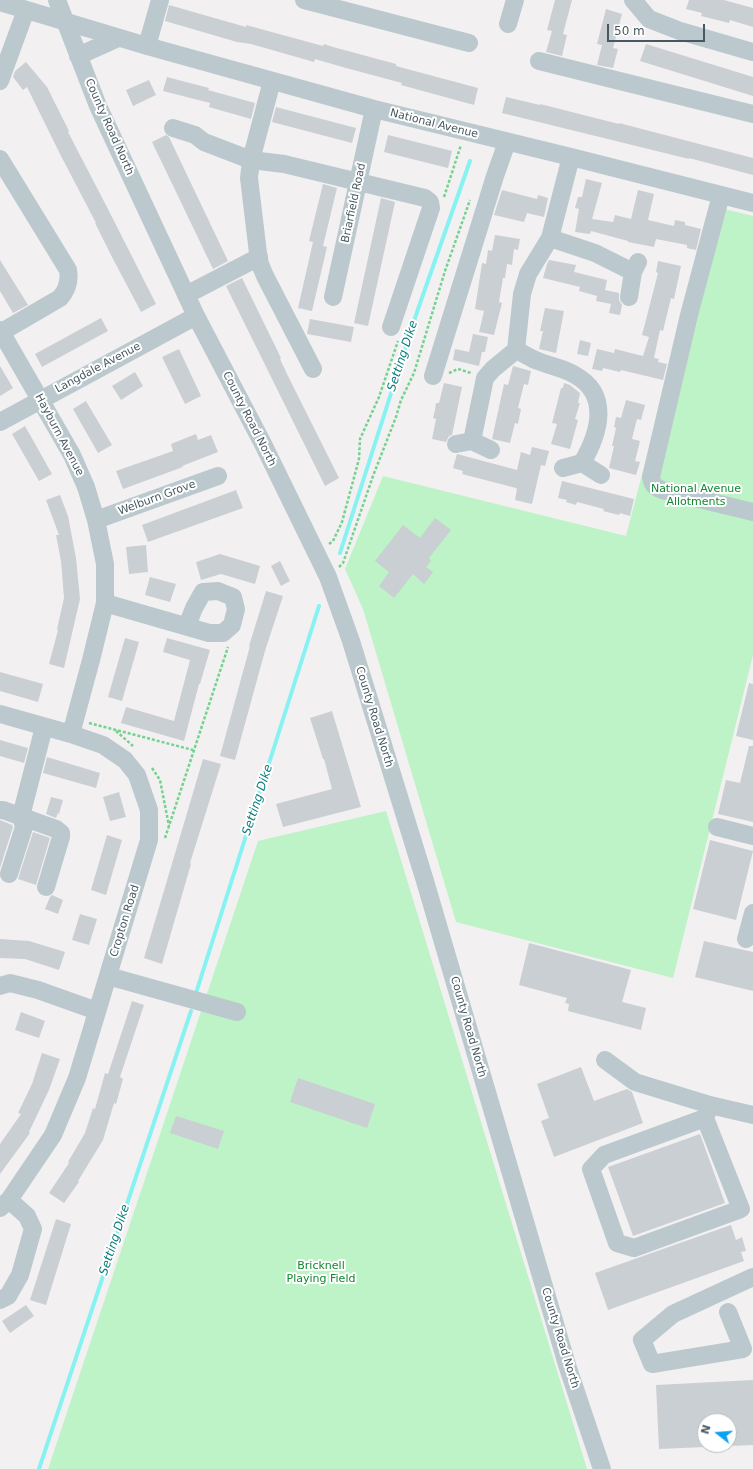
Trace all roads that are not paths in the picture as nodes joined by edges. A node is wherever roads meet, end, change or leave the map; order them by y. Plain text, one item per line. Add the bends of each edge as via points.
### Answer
1 (57, 0) edge
2 (160, 0) edge
3 (304, 0) edge
4 (515, 0) edge
5 (633, 0) edge
6 (0, 2) edge
7 (26, 10) junction
8 (66, 22) junction
9 (508, 24) dead end
10 (118, 38) junction
11 (469, 43) dead end
12 (147, 46) junction
13 (753, 52) edge
14 (78, 56) junction
15 (539, 61) dead end
16 (0, 80) edge
17 (272, 81) junction
18 (374, 110) junction
19 (753, 114) edge
20 (173, 128) dead end
21 (507, 142) junction
22 (571, 157) junction
23 (0, 159) edge
24 (251, 160) junction
25 (358, 181) junction
26 (721, 195) junction
27 (753, 203) edge
28 (550, 238) junction
29 (259, 257) junction
30 (186, 295) junction
31 (333, 296) dead end
32 (628, 297) dead end
33 (196, 316) junction
34 (0, 332) edge
35 (395, 334) road end
36 (516, 350) junction
37 (313, 369) dead end
38 (433, 376) road end
39 (40, 399) junction
40 (0, 422) edge
41 (491, 450) dead end
42 (582, 463) junction
43 (563, 468) dead end
44 (601, 475) dead end
45 (218, 476) dead end
46 (753, 512) edge
47 (96, 520) junction
48 (105, 603) junction
49 (187, 626) junction
50 (0, 714) edge
51 (44, 727) junction
52 (73, 727) junction
53 (0, 810) edge
54 (21, 816) junction
55 (717, 827) dead end
56 (753, 836) edge
57 (9, 874) dead end
58 (46, 887) dead end
59 (753, 913) edge
60 (746, 939) dead end
61 (108, 976) junction
62 (0, 986) edge
63 (97, 1011) junction
64 (237, 1012) dead end
65 (605, 1060) dead end
66 (708, 1112) junction
67 (753, 1116) edge
68 (4, 1204) edge
69 (753, 1277) edge
70 (0, 1300) edge
71 (728, 1312) dead end
72 (602, 1469) edge

1 - 8 street, County Road North
2 - 12 street
3 - 11 street
4 - 9 street
5 - 13 street via 648,19
6 - 7 street, National Avenue
7 - 8 street, National Avenue
7 - 16 street
8 - 10 street, National Avenue
8 - 14 street, County Road North
10 - 12 street, National Avenue
10 - 14 street
12 - 17 street, National Avenue
14 - 30 street, County Road North via 98,106
15 - 19 street
17 - 18 street, National Avenue
17 - 24 street
18 - 21 street, National Avenue
18 - 25 street, Briarfield Road
20 - 24 street
21 - 22 street, National Avenue
21 - 38 street
22 - 26 street, National Avenue
22 - 28 street
23 - 34 street via 68,270 69,276 60,298
24 - 25 street via 284,164
24 - 29 street via 249,178
25 - 31 street, Briarfield Road
25 - 35 street via 425,198 430,202 431,208
26 - 27 street, National Avenue
26 - 46 street via 689,315 651,477 652,483 662,490
28 - 32 street via 635,267
28 - 36 street via 528,274 522,294
29 - 30 street
29 - 37 street via 265,276
30 - 33 street, County Road North
33 - 39 street, Langdale Avenue
33 - 72 street, County Road North via 263,444 328,577 351,640 423,874 568,1368
34 - 39 street, Hayburn Avenue
36 - 41 street via 485,378 464,442
36 - 42 street via 575,375 592,389 597,399 598,426
39 - 40 street, Langdale Avenue
39 - 47 street, Hayburn Avenue via 72,455 86,487
42 - 43 street
42 - 44 street
45 - 47 street, Welburn Grove
47 - 48 street, Hayburn Avenue via 105,564
48 - 49 street
48 - 52 street, Hayburn Avenue
49 - 49 street via 209,634 224,633 232,625 236,609 233,597 218,590 203,592
50 - 51 street, Cropton Road
51 - 52 street, Cropton Road
51 - 54 street
52 - 61 street, Cropton Road via 125,760 137,775 150,810 147,848
53 - 54 street
54 - 57 street via 24,828
54 - 58 street via 61,833
55 - 56 street
59 - 60 street
61 - 63 street, Cropton Road
61 - 64 street
62 - 63 street via 10,983 38,990
63 - 68 street, Cropton Road via 77,1078 53,1135
65 - 66 street via 635,1082
66 - 66 street via 604,1155 591,1168 617,1243 634,1248 741,1209
66 - 67 street
68 - 70 street, Cropton Road via 27,1216 33,1229 20,1275 8,1296
69 - 71 street via 673,1314 642,1340 652,1364 743,1349

